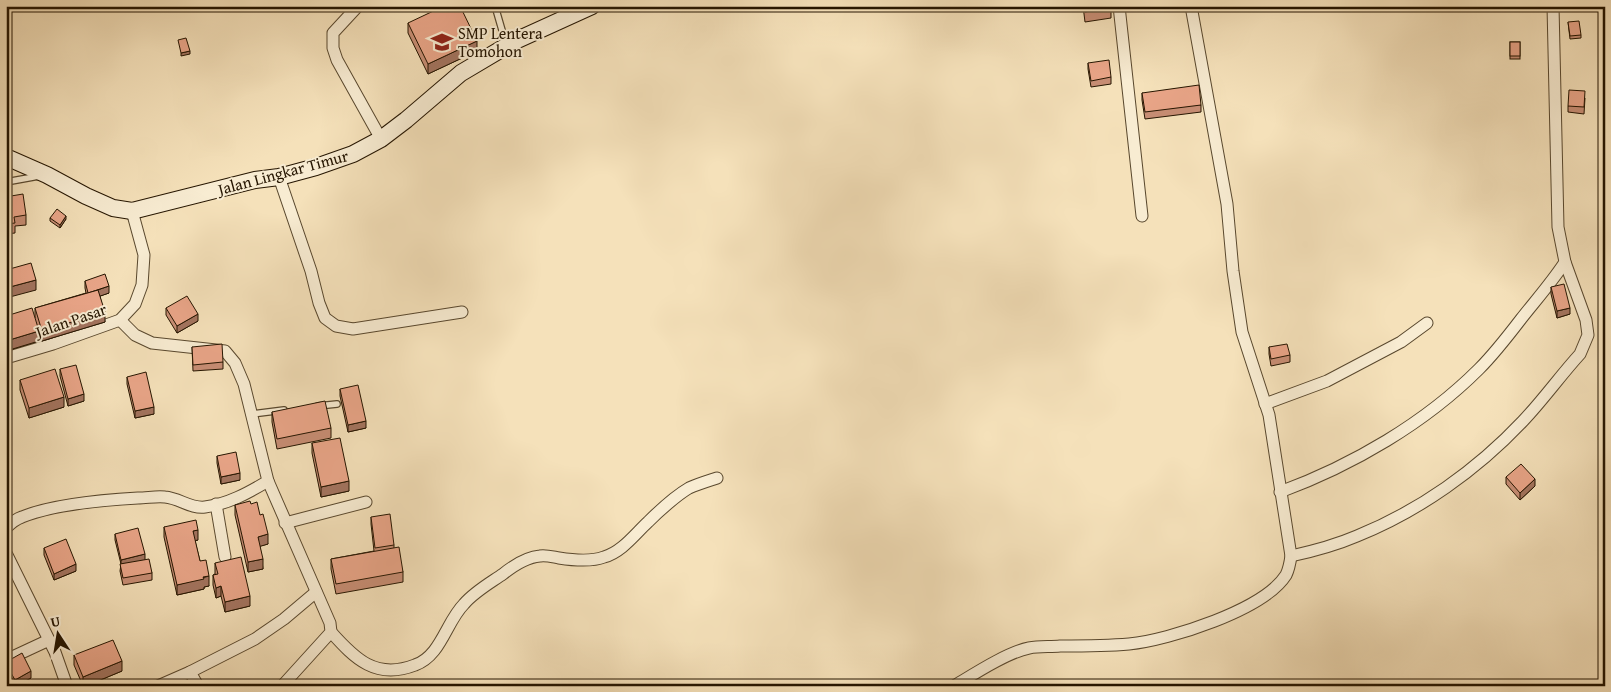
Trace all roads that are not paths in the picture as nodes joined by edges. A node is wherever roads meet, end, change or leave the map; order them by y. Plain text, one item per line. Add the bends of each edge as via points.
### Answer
1 (358, 6) edge
2 (495, 6) edge
3 (592, 6) edge
4 (1118, 6) edge
5 (1191, 6) edge
6 (1553, 6) edge
7 (507, 46) junction
8 (381, 139) junction
9 (6, 156) edge
10 (47, 175) junction
11 (279, 176) junction
12 (6, 182) edge
13 (132, 211) junction
14 (1142, 216) dead end
15 (1565, 262) junction
16 (462, 312) dead end
17 (120, 320) junction
18 (1427, 323) dead end
19 (6, 358) edge
20 (337, 404) dead end
21 (1265, 404) junction
22 (308, 407) edge
23 (290, 410) edge
24 (252, 414) junction
25 (718, 478) dead end
26 (268, 481) junction
27 (1280, 492) junction
28 (366, 502) dead end
29 (216, 504) junction
30 (285, 523) junction
31 (6, 528) edge
32 (6, 553) edge
33 (1292, 556) junction
34 (225, 557) dead end
35 (316, 592) junction
36 (331, 632) junction
37 (49, 640) junction
38 (6, 660) edge
39 (190, 672) junction
40 (67, 686) edge
41 (158, 686) edge
42 (198, 686) edge
43 (282, 686) edge
44 (954, 686) edge

1 - 8 street via 333,34 333,48
2 - 7 lane
3 - 7 main road, Jalan Lingkar Timur
4 - 14 street
5 - 21 street via 1227,204 1242,332
6 - 15 street via 1557,210
7 - 8 main road, Jalan Lingkar Timur via 461,74
8 - 11 main road, Jalan Lingkar Timur via 353,154
9 - 10 main road, Jalan Lingkar Timur
10 - 12 lane
10 - 13 main road, Jalan Lingkar Timur via 113,208
11 - 13 main road, Jalan Lingkar Timur
11 - 16 street via 325,318 336,326 353,329
13 - 17 street, Jalan Pasar via 144,255 142,285 135,304
15 - 27 street via 1498,348 1448,396 1384,442 1311,480
15 - 33 street via 1586,320 1588,335 1580,354 1523,420 1471,469 1437,494 1374,529
17 - 19 street, Jalan Pasar
17 - 24 street via 135,335 152,343 225,351 241,374
18 - 21 street via 1401,342 1327,381
20 - 22 lane
21 - 27 street
23 - 24 lane
24 - 26 street
25 - 36 street via 689,488 604,558 569,560 542,555 504,572 464,603 439,643 428,657 416,665 396,670 371,667 347,650
26 - 29 street via 232,501
26 - 30 street
27 - 33 street
28 - 30 street
29 - 31 street via 204,508 165,497 122,499 51,508 20,518
29 - 34 street
30 - 35 street
32 - 37 street
33 - 44 street via 1286,574 1275,588 1235,612 1167,638 1130,644 1028,648
35 - 36 street
35 - 39 street via 255,639
36 - 43 street
37 - 38 street
37 - 40 street
39 - 41 street
39 - 42 street

